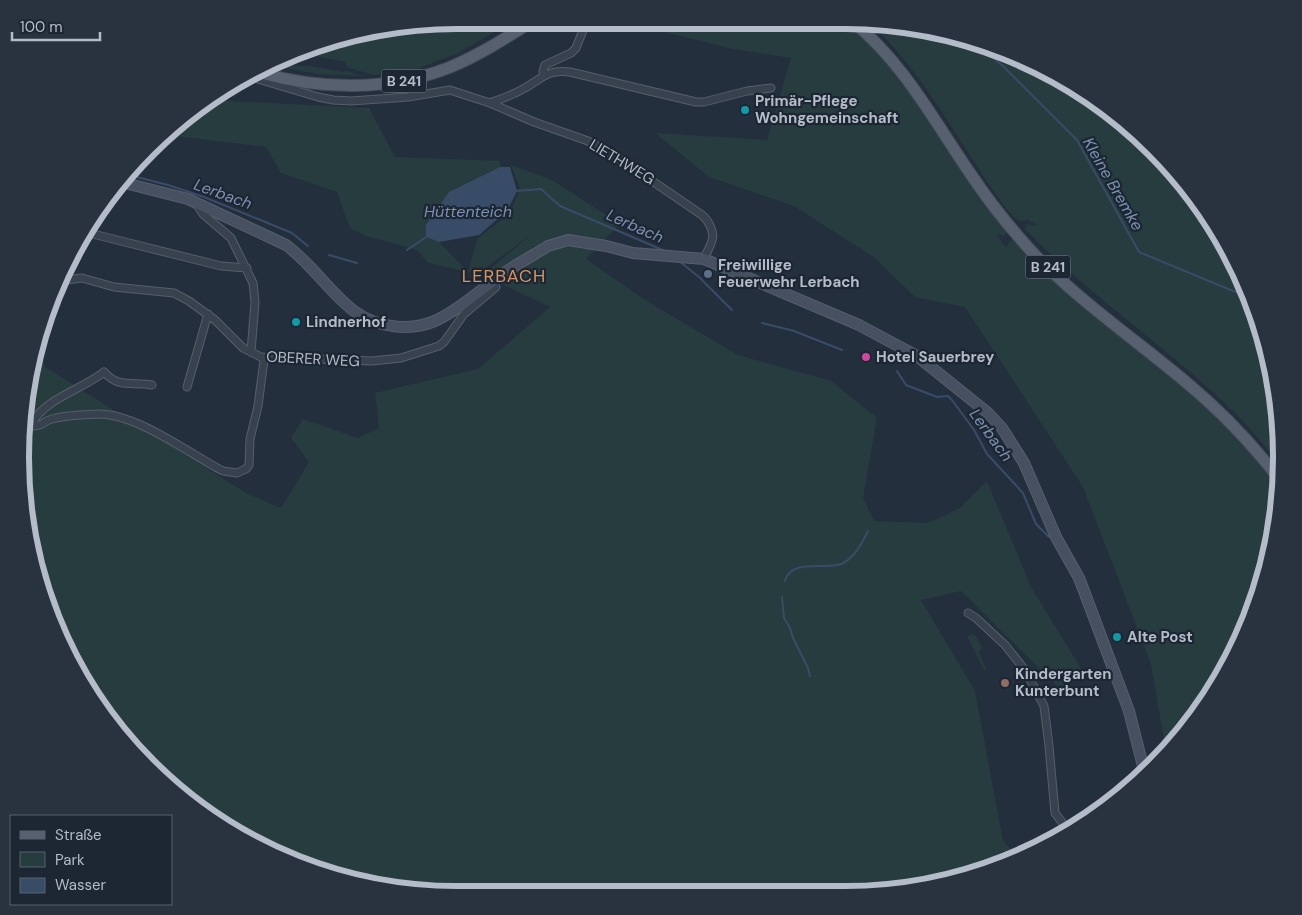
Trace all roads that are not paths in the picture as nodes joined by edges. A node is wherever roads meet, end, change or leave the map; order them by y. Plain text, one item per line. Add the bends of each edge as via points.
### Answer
1 (508, 29) edge
2 (519, 29) edge
3 (583, 29) edge
4 (862, 30) edge
5 (872, 30) edge
6 (276, 69) edge
7 (266, 74) edge
8 (544, 76) junction
9 (257, 79) edge
10 (770, 88) dead end
11 (490, 103) junction
12 (127, 184) edge
13 (195, 202) junction
14 (92, 234) edge
15 (704, 259) junction
16 (246, 268) junction
17 (67, 280) edge
18 (495, 280) junction
19 (208, 314) junction
20 (251, 352) junction
21 (264, 360) dead end
22 (152, 385) dead end
23 (187, 387) dead end
24 (1273, 461) edge
25 (1273, 471) edge
26 (968, 613) dead end
27 (1143, 766) edge
28 (1065, 826) edge

1 - 6 main road, B 241 via 460,56 399,75 342,79
2 - 7 main road, B 241 via 463,62 401,81 357,86 327,85
3 - 8 street via 571,53 544,65
4 - 25 main road, B 241 via 901,70 984,194 1035,255 1216,409
5 - 24 main road, B 241 via 916,78 985,184 1040,250 1085,292 1221,404
8 - 10 street via 558,70 570,72 696,102
8 - 11 street via 524,89
9 - 11 street, LIETHWEG via 333,100 408,97 450,90
11 - 15 street, LIETHWEG via 588,141 702,214 711,228 712,240
12 - 13 street
13 - 16 street via 202,214 229,236
13 - 18 street via 286,245 301,256 345,304 356,313 382,324 407,327 432,322
14 - 16 street via 221,266
15 - 18 street via 633,253 568,240 548,246
15 - 27 street via 879,334 917,356 996,421 1020,456 1056,537 1079,578 1129,711
16 - 20 street via 256,299
17 - 19 street, OBERER WEG via 82,278 114,287 169,292
18 - 20 street, OBERER WEG via 496,287 464,314 442,344 416,354 379,361 341,362 264,358
19 - 20 street, OBERER WEG via 238,344
19 - 23 street
21 - 22 street via 249,465 237,473 223,471 147,428 115,416 85,415 52,419 41,426 31,426 39,413 104,372 125,384
26 - 28 street via 1005,645 1025,670 1044,706 1055,813

